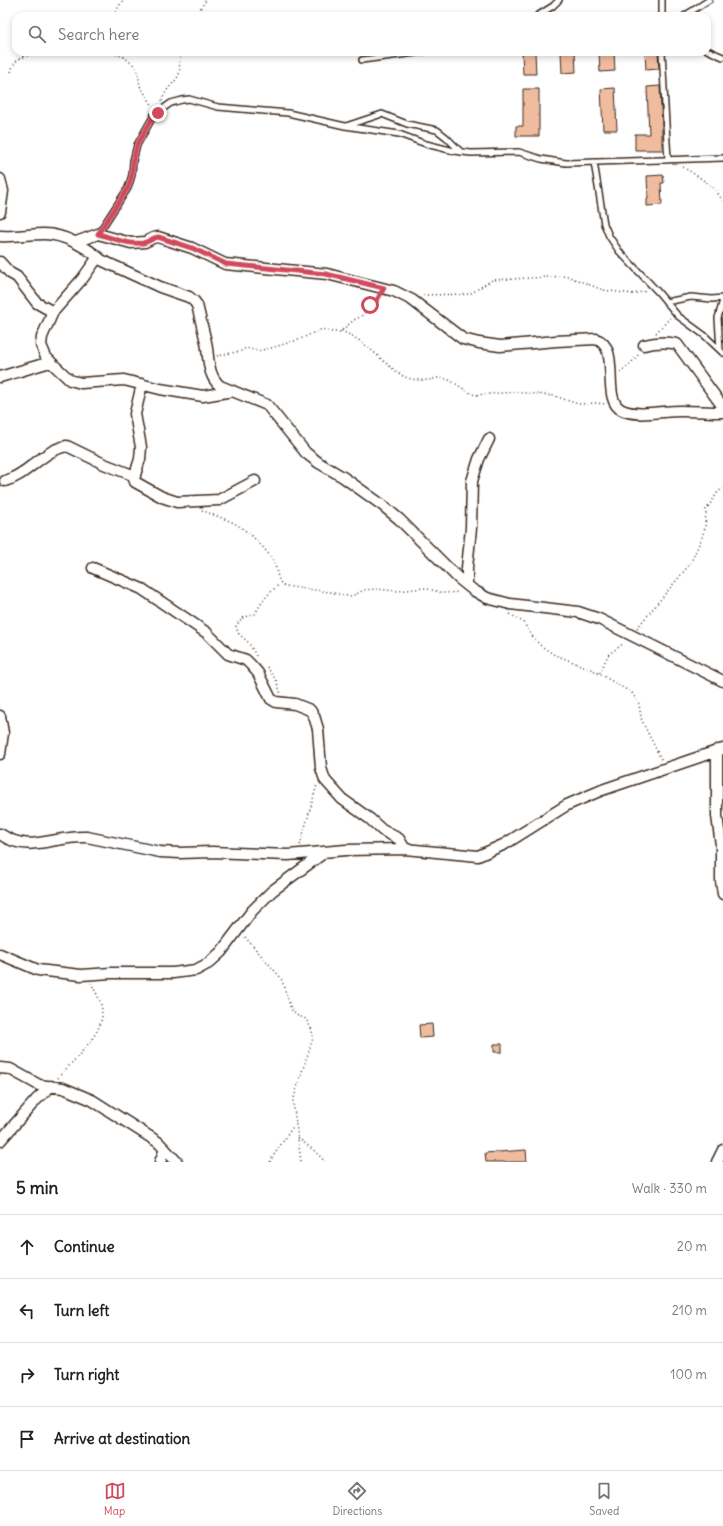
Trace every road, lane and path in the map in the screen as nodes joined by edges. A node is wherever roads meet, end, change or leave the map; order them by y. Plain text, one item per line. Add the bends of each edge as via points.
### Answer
1 (206, 0) edge
2 (559, 0) edge
3 (662, 0) edge
4 (709, 0) edge
5 (122, 1) edge
6 (116, 12) edge
7 (200, 12) edge
8 (543, 12) edge
9 (662, 12) edge
10 (690, 12) edge
11 (711, 52) edge
12 (30, 56) edge
13 (122, 56) edge
14 (181, 56) edge
15 (392, 56) edge
16 (662, 56) edge
17 (723, 57) edge
18 (362, 60) dead end
19 (11, 72) dead end
20 (159, 112) junction
21 (345, 126) junction
22 (462, 152) junction
23 (723, 158) edge
24 (669, 160) junction
25 (594, 162) junction
26 (0, 179) edge
27 (723, 202) edge
28 (0, 212) edge
29 (98, 234) junction
30 (0, 236) edge
31 (76, 242) junction
32 (98, 257) junction
33 (0, 262) edge
34 (384, 288) junction
35 (656, 290) junction
36 (422, 295) dead end
37 (723, 299) edge
38 (666, 302) junction
39 (53, 312) junction
40 (341, 331) junction
41 (644, 345) dead end
42 (721, 351) edge
43 (209, 357) junction
44 (50, 362) junction
45 (0, 377) edge
46 (142, 384) junction
47 (234, 390) junction
48 (617, 406) junction
49 (723, 408) edge
50 (723, 412) edge
51 (489, 439) dead end
52 (135, 476) junction
53 (5, 481) dead end
54 (255, 481) dead end
55 (723, 488) edge
56 (185, 502) junction
57 (93, 568) dead end
58 (280, 583) junction
59 (470, 588) junction
60 (505, 610) dead end
61 (631, 634) junction
62 (258, 658) dead end
63 (264, 665) dead end
64 (600, 674) junction
65 (723, 682) edge
66 (295, 704) junction
67 (0, 716) edge
68 (720, 749) edge
69 (0, 754) edge
70 (665, 768) junction
71 (322, 773) junction
72 (0, 834) edge
73 (405, 849) junction
74 (324, 852) junction
75 (298, 854) junction
76 (723, 894) edge
77 (238, 930) junction
78 (0, 954) edge
79 (87, 975) junction
80 (0, 1068) edge
81 (51, 1086) junction
82 (295, 1124) junction
83 (298, 1138) junction
84 (0, 1141) edge
85 (165, 1149) junction
86 (723, 1150) edge
87 (160, 1162) edge
88 (177, 1162) edge
89 (270, 1162) edge
90 (301, 1162) edge
91 (325, 1162) edge
92 (717, 1162) edge

1 - 7 path
2 - 8 lane
3 - 9 lane
4 - 10 lane
5 - 6 path
11 - 17 lane
12 - 19 path via 15,63
13 - 20 path via 135,66 142,91
14 - 20 path via 179,75 165,92
15 - 18 lane
16 - 24 lane
20 - 21 lane via 171,104 189,99 218,107 288,113
20 - 29 lane via 154,115 137,145 128,188
21 - 22 lane via 399,134 444,149
21 - 22 lane via 382,114 407,124 437,130
22 - 25 lane via 512,152 559,162
23 - 24 lane
24 - 25 lane
24 - 27 path via 702,179
25 - 35 lane via 604,224 609,236 619,251
26 - 28 street via 3,191
29 - 31 street
29 - 34 street via 131,243 146,242 158,237 192,248 226,264 326,274
30 - 31 street via 48,234
31 - 32 street
32 - 39 street
32 - 43 street via 160,287 194,300
33 - 39 street via 17,277 38,303
34 - 40 path via 376,303 370,305 363,315
34 - 48 street via 412,300 463,340 500,346 556,341 601,341 610,365 613,400
35 - 36 path via 622,293 603,290 567,276 492,280 470,294
35 - 38 lane
37 - 38 lane via 691,297
37 - 42 lane via 718,318
38 - 42 lane via 678,316
39 - 44 street via 41,344
40 - 43 path via 334,333 322,329 271,348 258,351 246,348 241,352
40 - 48 path via 360,341 408,378 441,378 475,395 516,392 555,396 578,404
41 - 49 street via 656,342 677,344
43 - 47 street via 210,369 216,382 220,386
44 - 45 street
44 - 46 street via 70,380 81,383 118,380
46 - 47 street via 202,396
46 - 52 street via 135,414 141,451
47 - 59 street via 267,405 306,453 382,505
48 - 50 street via 629,412
51 - 59 street via 472,481 471,528 466,568
52 - 53 street via 67,446 54,450 17,477
52 - 56 street via 135,482 156,494 177,502
54 - 56 street via 219,500
55 - 61 path via 706,510 705,528 690,564
56 - 58 path via 239,526 251,536 274,562
57 - 66 street via 142,589 186,618 207,633 228,654 246,660 258,673 271,699 280,703
58 - 59 path via 288,587 315,589 347,596 375,589 398,591 424,588 450,593
58 - 62 path via 270,591 255,614 242,618 236,626 238,633
59 - 61 street via 487,598 510,604 578,612 599,618
60 - 64 path via 522,622 540,645 553,654
61 - 64 path via 608,655
61 - 65 street
63 - 66 path via 272,673 282,695
64 - 70 path via 632,692 641,718
66 - 71 street via 310,710 314,716
67 - 69 street via 3,733
68 - 70 street
68 - 76 street via 717,816
70 - 73 street via 567,805 505,844 478,856
71 - 73 street via 342,799 382,830 399,838
71 - 75 path via 312,798
72 - 75 street via 16,843 41,844 74,836 160,852
73 - 74 street
74 - 75 street
74 - 77 street via 272,891
77 - 79 street via 221,952 196,970
77 - 82 path via 281,978 291,1009 296,1015 306,1019 312,1030 313,1038 293,1101
78 - 79 street via 38,970
79 - 81 path via 101,1003 103,1014 98,1030
80 - 81 street via 10,1069 39,1085
81 - 84 street
81 - 85 street via 92,1100
82 - 83 path
82 - 89 path
83 - 90 path
83 - 91 path
85 - 87 street
85 - 88 street
86 - 92 street

